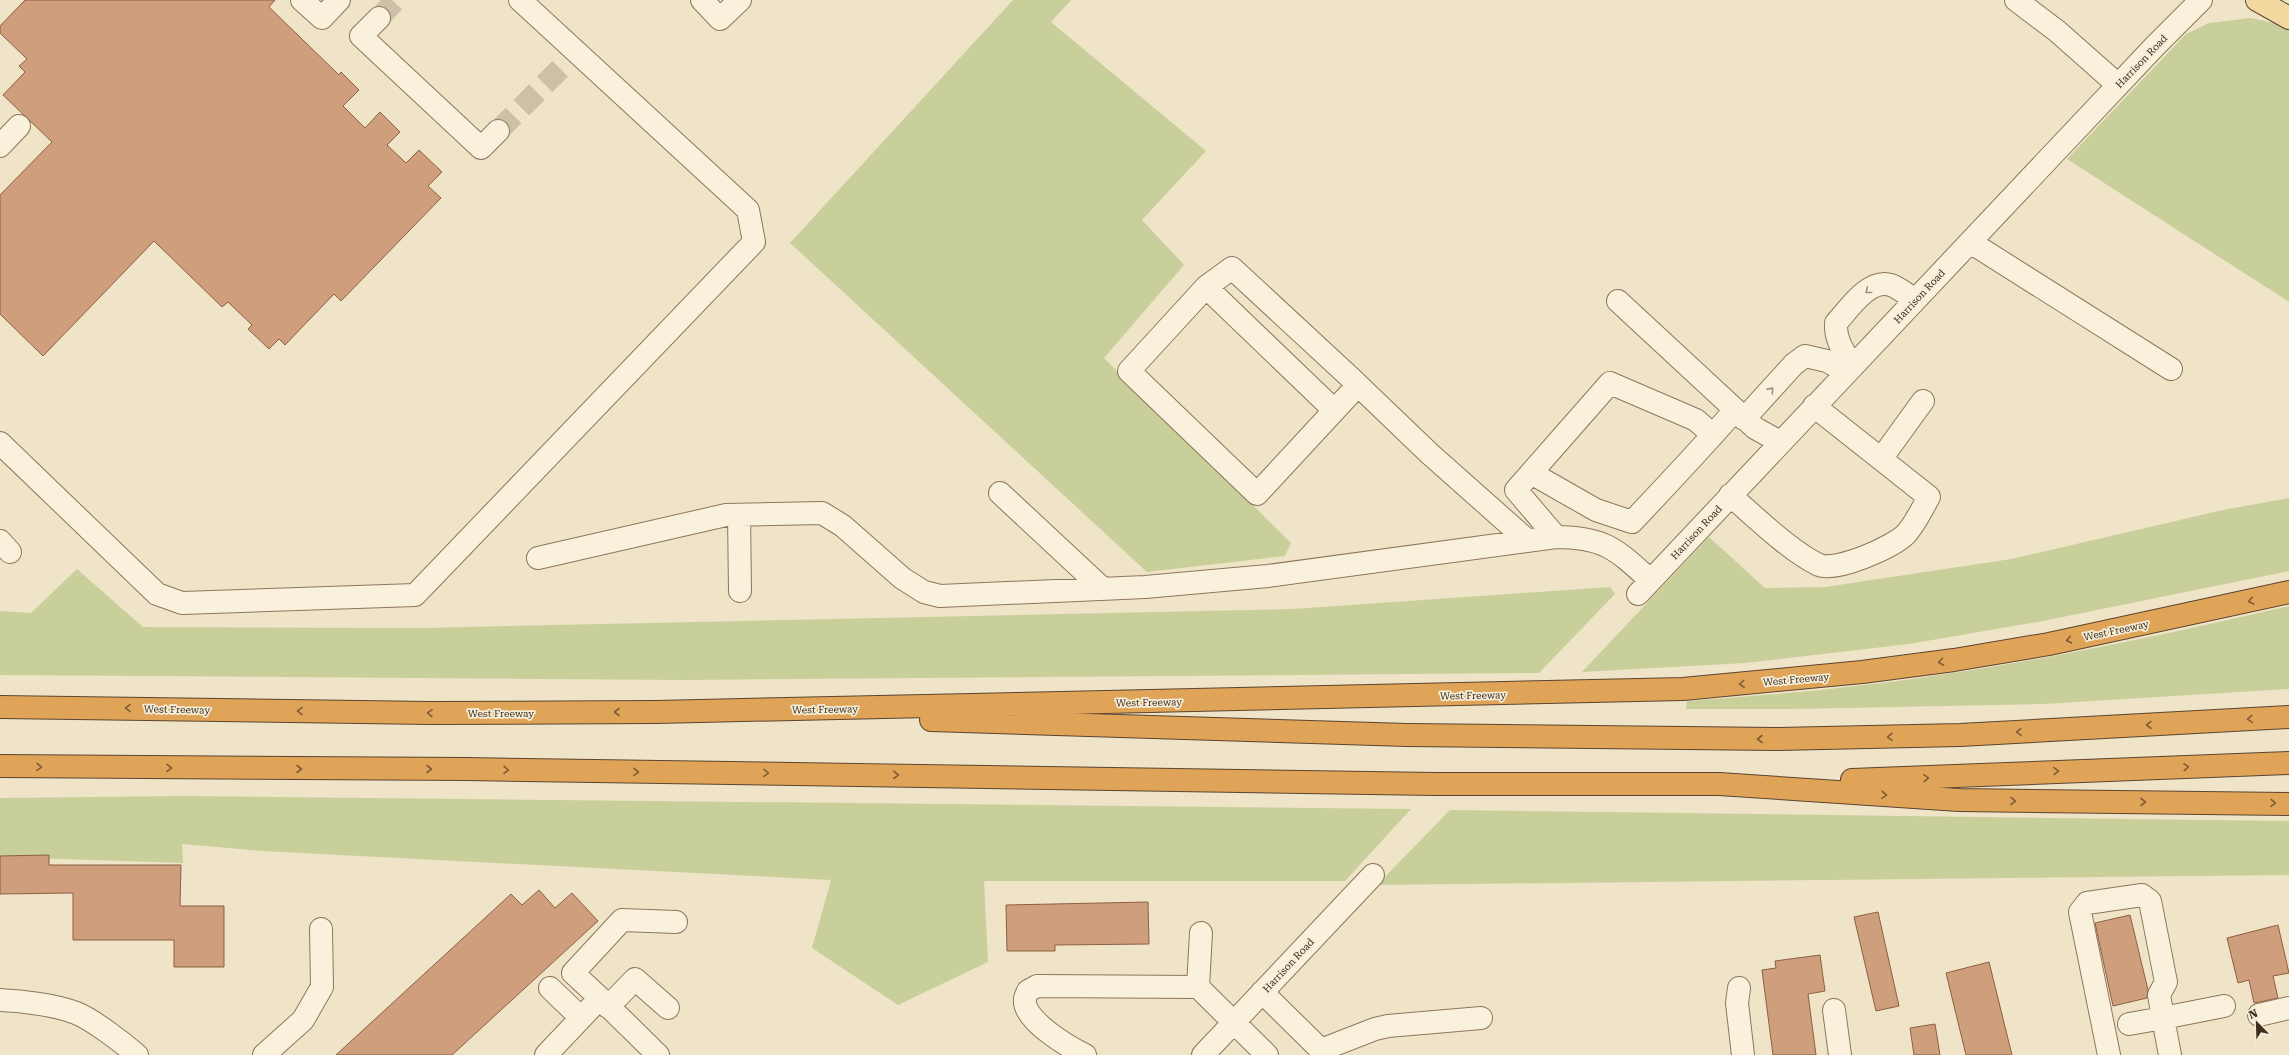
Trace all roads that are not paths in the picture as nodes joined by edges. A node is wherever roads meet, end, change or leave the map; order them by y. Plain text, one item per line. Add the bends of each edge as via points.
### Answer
1 (302, 0) edge
2 (339, 0) edge
3 (520, 0) edge
4 (702, 0) edge
5 (740, 0) edge
6 (2016, 0) edge
7 (2201, 0) edge
8 (2257, 0) edge
9 (379, 18) tunnel mouth
10 (2289, 18) edge
11 (2118, 84) junction
12 (19, 126) dead end
13 (498, 131) tunnel mouth
14 (0, 146) edge
15 (1970, 242) junction
16 (1206, 287) junction
17 (1915, 300) junction
18 (1618, 301) dead end
19 (1849, 369) junction
20 (2171, 369) dead end
21 (1358, 384) junction
22 (1923, 401) dead end
23 (1814, 406) junction
24 (1334, 410) junction
25 (1740, 414) junction
26 (1713, 435) junction
27 (1780, 442) junction
28 (0, 443) edge
29 (1881, 459) junction
30 (1532, 473) junction
31 (1000, 493) dead end
32 (1730, 495) junction
33 (739, 515) junction
34 (1556, 537) junction
35 (1528, 541) junction
36 (538, 558) dead end
37 (1103, 589) junction
38 (740, 591) dead end
39 (2289, 592) edge
40 (0, 707) edge
41 (656, 712) junction
42 (2289, 717) edge
43 (2289, 763) edge
44 (0, 766) edge
45 (1719, 784) junction
46 (2289, 804) edge
47 (1373, 875) dead end
48 (676, 922) dead end
49 (321, 929) dead end
50 (1201, 933) dead end
51 (1198, 987) junction
52 (550, 988) dead end
53 (1739, 988) dead end
54 (1262, 992) junction
55 (0, 1000) edge
56 (604, 1003) junction
57 (2224, 1006) dead end
58 (668, 1008) dead end
59 (2289, 1008) edge
60 (1834, 1010) dead end
61 (2259, 1015) dead end
62 (581, 1018) junction
63 (1481, 1018) dead end
64 (2163, 1018) junction
65 (1235, 1022) junction
66 (2129, 1024) dead end
67 (1323, 1053) edge
68 (137, 1055) edge
69 (264, 1055) edge
70 (546, 1055) edge
71 (658, 1055) edge
72 (1085, 1055) edge
73 (1203, 1055) edge
74 (1268, 1055) edge
75 (1743, 1055) edge
76 (1840, 1055) edge
77 (2109, 1055) edge
78 (2170, 1055) edge

1 - 2 street via 322,18
3 - 28 street via 571,58 748,210 754,242 414,595 182,603 157,594
4 - 5 street via 720,19
6 - 11 street via 2057,31
7 - 11 street, Harrison Road
8 - 10 main road
9 - 13 street via 361,36 481,148
11 - 15 street, Harrison Road
12 - 14 street
15 - 17 street, Harrison Road
15 - 20 street
16 - 21 street via 1232,268
16 - 24 street
16 - 24 street via 1129,371 1257,494
17 - 19 street, Harrison Road
17 -> 19 street via 1891,286 1878,284 1868,290 1836,323 1836,333
18 - 25 street
19 - 23 street, Harrison Road
25 -> 19 street via 1805,356
21 - 24 street
21 - 35 street via 1430,454
22 - 29 street
23 - 27 street, Harrison Road
23 - 29 street
25 - 26 street
25 - 27 street via 1754,428
26 - 30 street via 1632,522 1596,510
26 - 30 street via 1696,420 1610,383
27 - 32 street, Harrison Road
29 - 32 street via 1929,497 1906,534 1876,552 1844,564 1829,567 1820,565 1786,542
30 - 34 street via 1516,490
31 - 37 street
32 - 34 street, Harrison Road via 1644,587 1621,554 1603,543 1582,537
33 - 36 street via 726,515
33 - 37 street via 822,513 843,526 902,578 924,592 940,596
33 - 38 street
34 - 35 street
35 - 37 street via 1268,576
39 -> 41 highway, West Freeway via 2049,644 1954,660 1862,672 1682,689
41 -> 40 highway, West Freeway via 438,713
42 -> 41 highway via 1960,735 1768,739 1415,735
45 -> 43 highway
44 -> 45 highway via 467,769 1443,784
45 -> 46 highway via 1959,800
47 - 54 street, Harrison Road
48 - 56 street via 622,920 573,973
49 - 69 street via 322,987 303,1020
50 - 51 street
51 - 65 street
51 - 72 street via 1037,986 1028,990 1024,1000 1028,1013 1066,1045
52 - 62 street
53 - 75 street via 1737,1004
54 - 65 street, Harrison Road
54 - 67 street
55 - 68 street via 22,1001 76,1013
56 - 58 street via 635,979
56 - 62 street
56 - 71 street
57 - 64 street
59 - 61 street
60 - 76 street
62 - 70 street
63 - 67 street via 1374,1029
64 - 66 street
64 - 77 street via 2159,995 2166,982 2150,901 2142,895 2087,903 2080,912
64 - 78 street
65 - 73 street, Harrison Road
65 - 74 street

